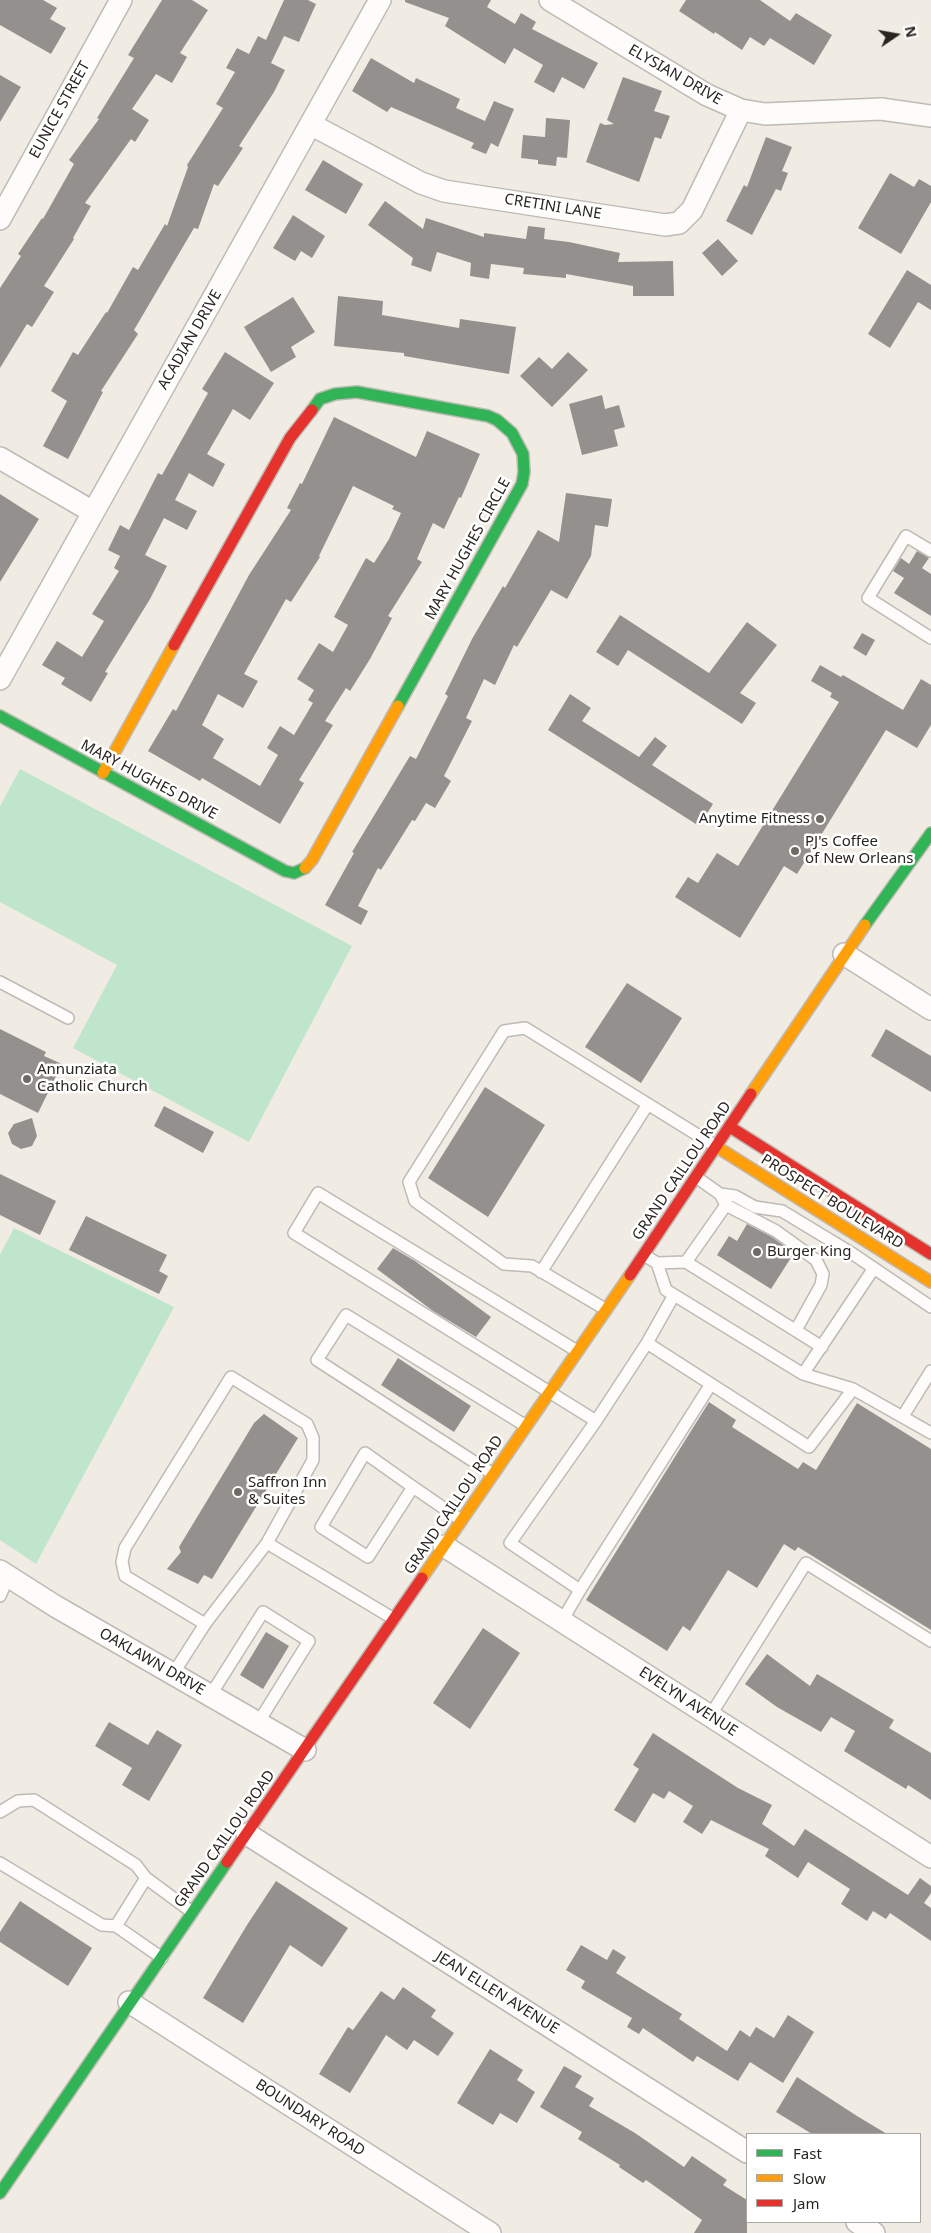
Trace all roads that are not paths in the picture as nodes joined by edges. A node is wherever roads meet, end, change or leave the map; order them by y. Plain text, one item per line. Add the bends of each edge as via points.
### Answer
1 (380, 0) edge
2 (550, 0) edge
3 (115, 2) edge
4 (741, 110) junction
5 (931, 116) edge
6 (312, 124) junction
7 (3, 208) edge
8 (0, 458) edge
9 (93, 512) junction
10 (931, 551) edge
11 (931, 638) edge
12 (0, 679) edge
13 (0, 716) edge
14 (103, 772) junction
15 (931, 833) edge
16 (285, 871) joint
17 (844, 954) junction
18 (0, 982) edge
19 (931, 1009) edge
20 (68, 1018) dead end
21 (648, 1104) junction
22 (730, 1127) junction
23 (716, 1147) junction
24 (696, 1177) junction
25 (720, 1194) junction
26 (791, 1194) junction
27 (726, 1205) junction
28 (782, 1211) junction
29 (931, 1254) edge
30 (644, 1255) junction
31 (686, 1262) junction
32 (657, 1263) junction
33 (874, 1268) junction
34 (541, 1272) junction
35 (926, 1279) edge
36 (674, 1294) junction
37 (911, 1294) junction
38 (931, 1307) edge
39 (605, 1310) junction
40 (796, 1330) junction
41 (647, 1343) junction
42 (822, 1347) junction
43 (577, 1351) junction
44 (931, 1371) edge
45 (804, 1374) junction
46 (712, 1384) junction
47 (853, 1389) junction
48 (549, 1394) junction
49 (903, 1416) junction
50 (596, 1421) junction
51 (526, 1426) junction
52 (931, 1433) edge
53 (493, 1474) junction
54 (413, 1487) junction
55 (462, 1520) junction
56 (267, 1543) junction
57 (444, 1546) junction
58 (4, 1574) edge
59 (580, 1590) junction
60 (0, 1596) edge
61 (394, 1619) junction
62 (562, 1621) junction
63 (205, 1624) junction
64 (931, 1641) edge
65 (174, 1674) junction
66 (210, 1696) junction
67 (710, 1716) junction
68 (258, 1723) junction
69 (305, 1750) junction
70 (0, 1812) edge
71 (248, 1834) junction
72 (931, 1857) edge
73 (0, 1863) edge
74 (146, 1878) junction
75 (192, 1912) junction
76 (116, 1926) junction
77 (162, 1958) junction
78 (129, 2002) junction
79 (746, 2151) edge
80 (0, 2192) edge
81 (858, 2223) edge
82 (490, 2233) edge
83 (874, 2233) edge

1 - 6 street, ACADIAN DRIVE
2 - 4 street, ELYSIAN DRIVE via 706,95
3 - 7 street, EUNICE STREET
4 - 5 street, ELYSIAN DRIVE via 765,114 881,110
4 - 6 street, CRETINI LANE via 692,210 679,223 665,225 444,191 421,183
6 - 9 street, ACADIAN DRIVE
8 - 9 street
9 - 12 street, ACADIAN DRIVE
10 - 11 lane via 906,536 868,598
13 - 14 main road, MARY HUGHES DRIVE
14 - 16 main road, MARY HUGHES DRIVE
14 - 16 main road, MARY HUGHES CIRCLE via 290,438 320,399 357,392 497,420 512,433 523,454 522,484 312,860 303,870
15 - 17 main road, GRAND CAILLOU ROAD
17 - 19 street
17 - 22 main road, GRAND CAILLOU ROAD
18 - 20 lane
21 - 23 lane
21 - 34 lane
21 - 34 lane via 525,1028 504,1031 408,1182 414,1201 504,1264 532,1266
22 - 23 main road, GRAND CAILLOU ROAD
22 - 29 main road, PROSPECT BOULEVARD
23 - 24 main road, GRAND CAILLOU ROAD
23 - 26 main road, PROSPECT BOULEVARD
24 - 25 lane
24 - 30 main road, GRAND CAILLOU ROAD
25 - 27 lane
25 - 28 lane via 735,1196 755,1207
26 - 28 lane
26 - 35 main road, PROSPECT BOULEVARD
27 - 31 lane
27 - 40 lane via 776,1231 816,1260 823,1274 821,1285
28 - 33 lane
30 - 32 lane
30 - 39 main road, GRAND CAILLOU ROAD
31 - 32 lane
31 - 40 lane
32 - 36 lane via 666,1290
33 - 37 lane
33 - 42 lane
34 - 39 lane
35 - 37 lane
36 - 41 lane
36 - 45 lane
37 - 38 lane
39 - 43 main road, GRAND CAILLOU ROAD
40 - 42 lane
41 - 46 lane
41 - 50 lane
42 - 45 lane
43 - 48 main road, GRAND CAILLOU ROAD
43 - 48 lane via 318,1193 294,1233
44 - 49 lane
45 - 47 lane
46 - 47 lane via 809,1447
46 - 59 lane
47 - 49 lane
48 - 50 lane
48 - 51 main road, GRAND CAILLOU ROAD
49 - 52 lane
50 - 59 lane via 510,1543
51 - 53 main road, GRAND CAILLOU ROAD
51 - 53 lane via 346,1315 317,1360
53 - 55 main road, GRAND CAILLOU ROAD
54 - 54 lane via 365,1453 321,1527 368,1557
54 - 55 lane
55 - 57 main road, GRAND CAILLOU ROAD
56 - 61 lane
56 - 63 lane
56 - 63 lane via 313,1460 313,1438 306,1424 231,1377 126,1548 122,1562 125,1576
57 - 61 main road, GRAND CAILLOU ROAD
57 - 62 street, EVELYN AVENUE
58 - 60 lane
58 - 65 street, OAKLAWN DRIVE
59 - 62 lane
61 - 69 main road, GRAND CAILLOU ROAD
62 - 67 street, EVELYN AVENUE
63 - 65 lane
64 - 67 lane via 806,1563
65 - 66 street, OAKLAWN DRIVE
66 - 68 street, OAKLAWN DRIVE
66 - 68 lane via 263,1612 309,1641
67 - 72 street, EVELYN AVENUE
68 - 69 street, OAKLAWN DRIVE
69 - 71 main road, GRAND CAILLOU ROAD
70 - 74 lane via 18,1801 34,1800 136,1865
71 - 75 main road, GRAND CAILLOU ROAD
71 - 79 street, JEAN ELLEN AVENUE
73 - 76 lane via 102,1925
74 - 75 lane
74 - 76 lane
75 - 77 main road, GRAND CAILLOU ROAD
76 - 77 lane
77 - 78 main road, GRAND CAILLOU ROAD
78 - 80 main road, GRAND CAILLOU ROAD
78 - 82 street, BOUNDARY ROAD
81 - 83 street

